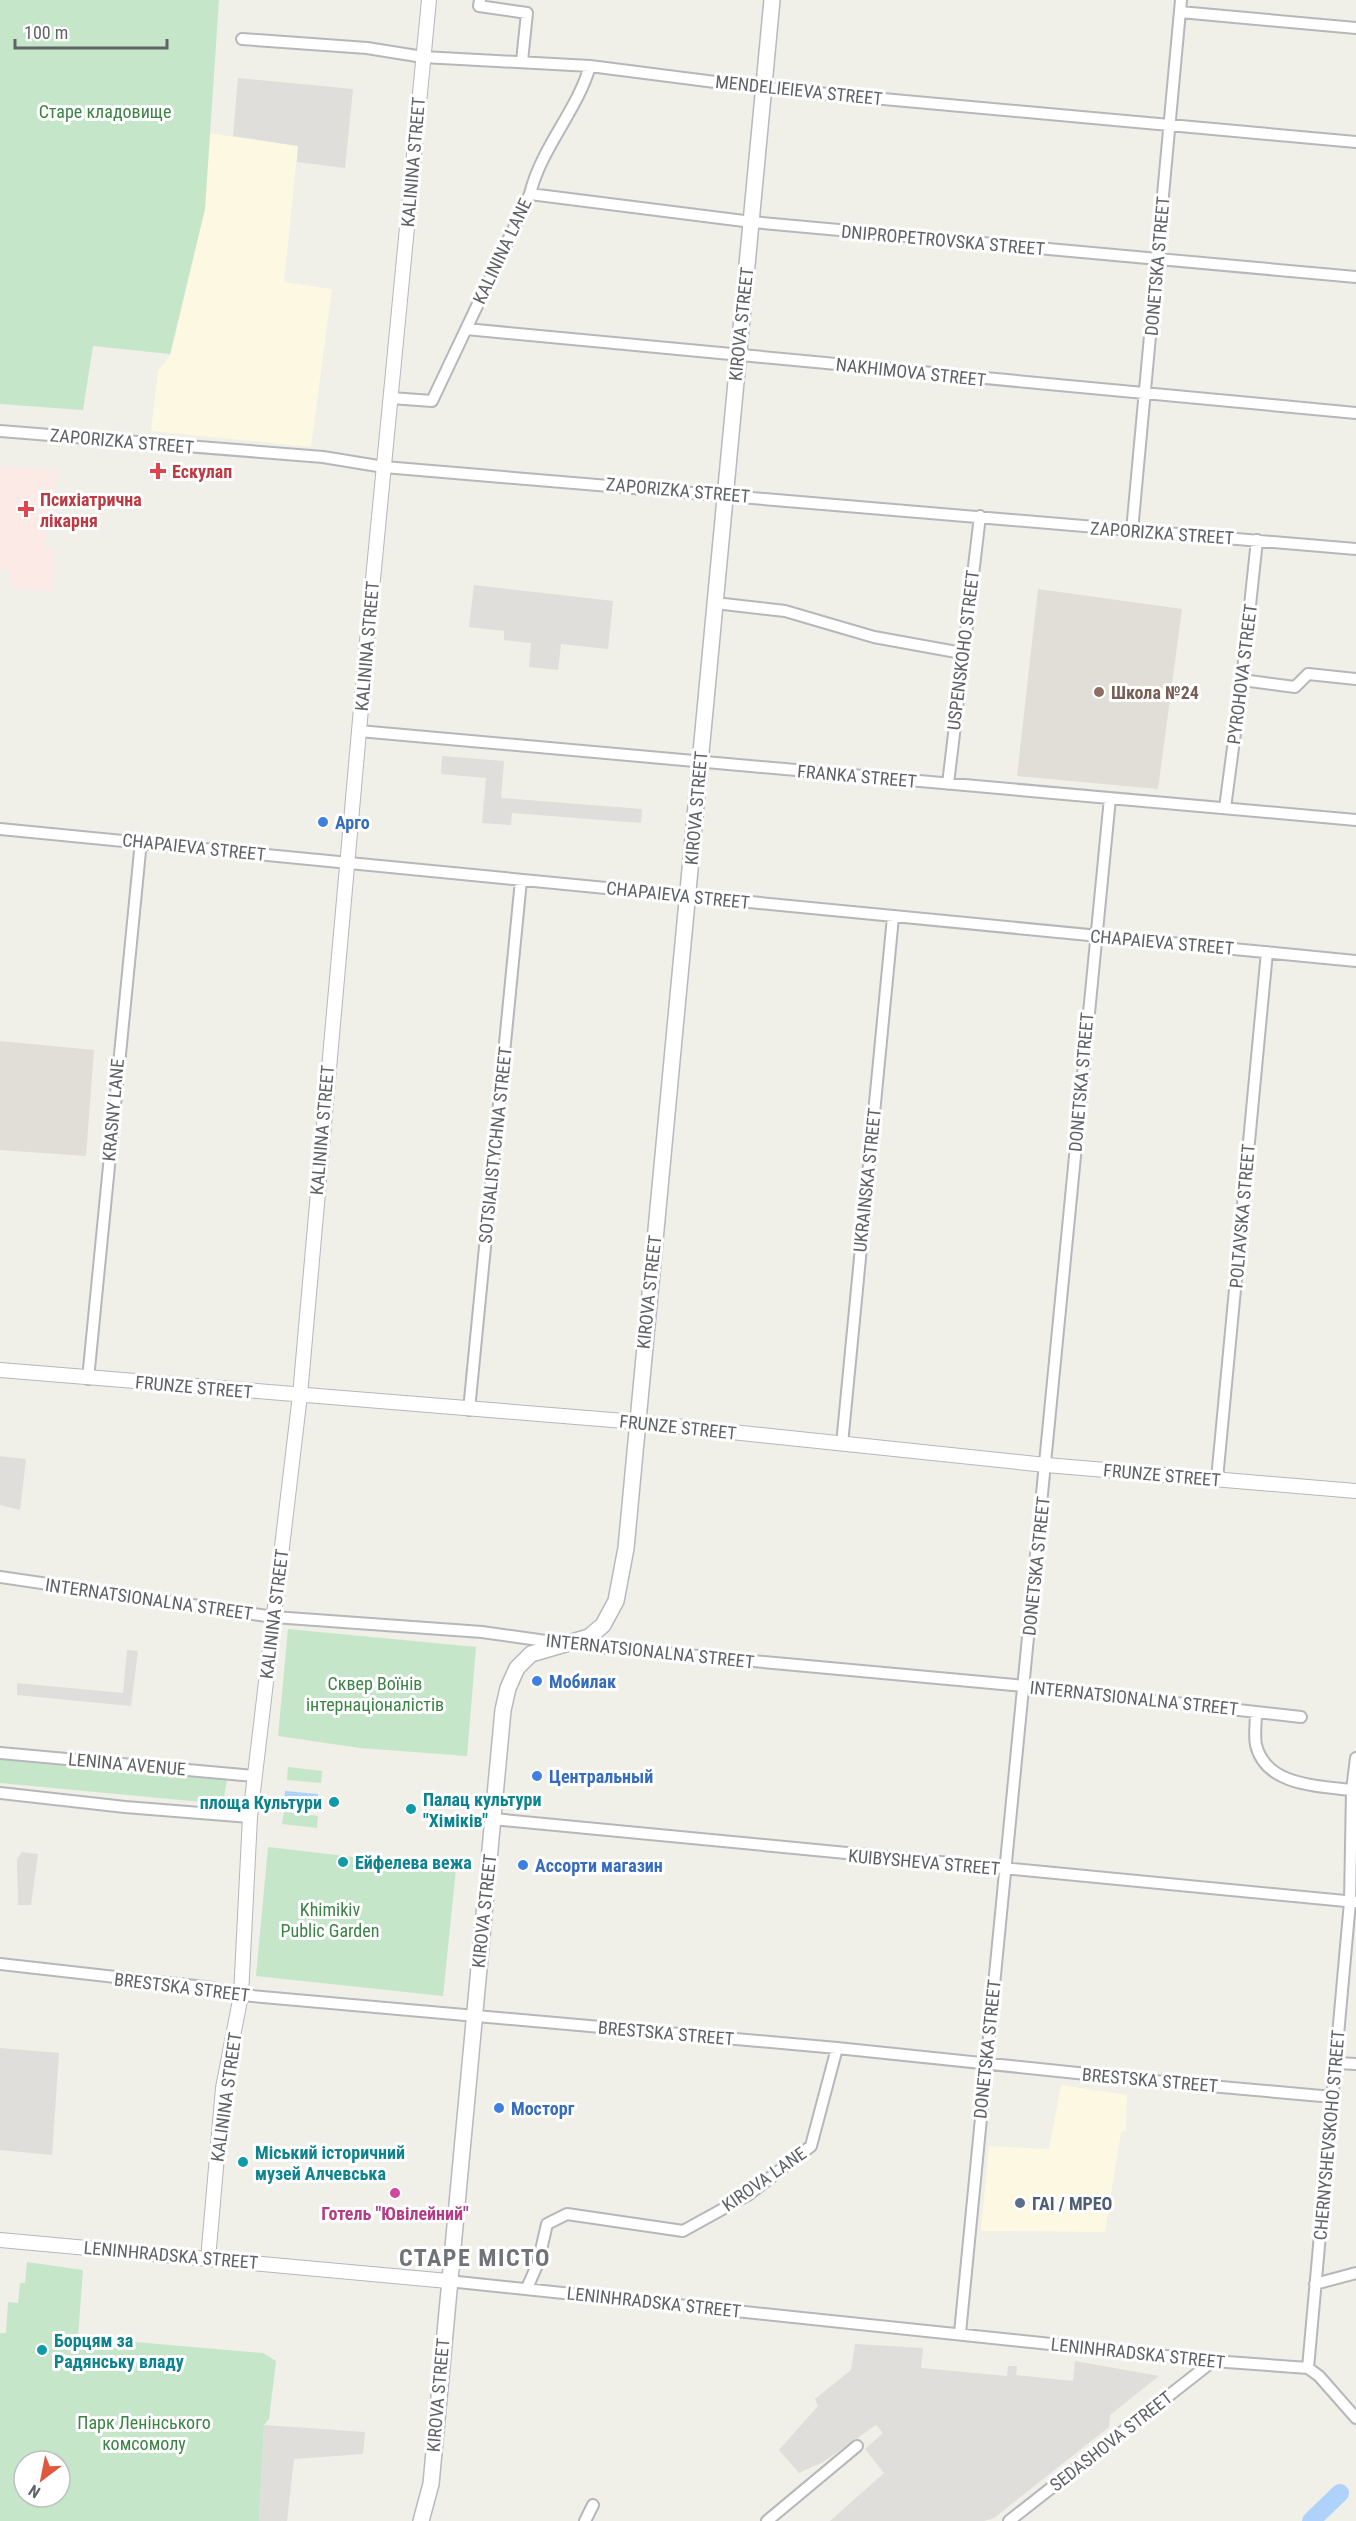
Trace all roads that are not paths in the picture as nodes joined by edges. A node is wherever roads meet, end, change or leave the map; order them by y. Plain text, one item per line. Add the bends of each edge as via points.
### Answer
1 (429, 0) edge
2 (480, 0) edge
3 (772, 0) edge
4 (1181, 0) edge
5 (1180, 12) junction
6 (1356, 28) edge
7 (242, 39) dead end
8 (423, 57) junction
9 (522, 61) junction
10 (590, 66) junction
11 (762, 88) junction
12 (1170, 126) junction
13 (1356, 142) edge
14 (530, 194) junction
15 (752, 222) junction
16 (1157, 259) junction
17 (1356, 278) edge
18 (466, 329) junction
19 (737, 355) junction
20 (1146, 395) junction
21 (391, 398) junction
22 (1356, 413) edge
23 (0, 431) edge
24 (384, 466) junction
25 (724, 494) junction
26 (980, 516) junction
27 (1131, 531) junction
28 (1257, 540) junction
29 (1356, 549) edge
30 (715, 603) junction
31 (962, 653) junction
32 (1242, 680) junction
33 (1356, 680) edge
34 (359, 731) junction
35 (700, 762) junction
36 (948, 784) junction
37 (1110, 798) junction
38 (1225, 808) junction
39 (1356, 820) edge
40 (0, 829) edge
41 (141, 841) junction
42 (347, 864) junction
43 (521, 880) junction
44 (688, 896) junction
45 (893, 917) junction
46 (1095, 935) junction
47 (1267, 952) junction
48 (1356, 961) edge
49 (0, 1371) edge
50 (88, 1378) junction
51 (300, 1395) junction
52 (469, 1410) junction
53 (637, 1422) junction
54 (842, 1444) junction
55 (1046, 1465) junction
56 (1217, 1479) junction
57 (1356, 1491) edge
58 (0, 1577) edge
59 (274, 1617) junction
60 (567, 1644) junction
61 (1024, 1686) junction
62 (1256, 1712) junction
63 (1301, 1717) dead end
64 (0, 1753) edge
65 (1356, 1758) edge
66 (254, 1776) junction
67 (1352, 1790) junction
68 (0, 1793) edge
69 (250, 1817) junction
70 (493, 1819) junction
71 (1003, 1870) junction
72 (1353, 1902) edge
73 (0, 1964) edge
74 (241, 1995) junction
75 (473, 2017) junction
76 (837, 2048) junction
77 (1336, 2063) junction
78 (986, 2064) junction
79 (1356, 2064) edge
80 (1333, 2097) junction
81 (0, 2240) edge
82 (208, 2259) junction
83 (1356, 2272) edge
84 (448, 2281) junction
85 (1315, 2284) junction
86 (527, 2288) junction
87 (960, 2333) junction
88 (1213, 2361) junction
89 (1308, 2368) junction
90 (1356, 2418) edge
91 (857, 2446) dead end
92 (593, 2505) dead end
93 (421, 2521) edge
94 (585, 2521) edge
95 (767, 2521) edge
96 (1009, 2521) edge

1 - 8 street, KALININA STREET
2 - 9 street via 479,6 527,13
3 - 11 main road, KIROVA STREET
4 - 5 street, DONETSKA STREET
5 - 6 street
5 - 12 street, DONETSKA STREET
7 - 8 street, MENDELIEIEVA STREET via 367,48
8 - 9 street, MENDELIEIEVA STREET
8 - 21 street, KALININA STREET
9 - 10 street, MENDELIEIEVA STREET
10 - 11 street, MENDELIEIEVA STREET
10 - 14 street, KALININA LANE via 579,94 534,175
11 - 12 street, MENDELIEIEVA STREET
11 - 15 main road, KIROVA STREET
12 - 13 street, MENDELIEIEVA STREET
12 - 16 street, DONETSKA STREET
14 - 15 street, DNIPROPETROVSKA STREET
14 - 18 street, KALININA LANE
15 - 16 street, DNIPROPETROVSKA STREET
15 - 19 main road, KIROVA STREET
16 - 17 street, DNIPROPETROVSKA STREET
16 - 20 street, DONETSKA STREET
18 - 19 street, NAKHIMOVA STREET
18 - 21 street, KALININA LANE via 432,401
19 - 20 street, NAKHIMOVA STREET
19 - 25 main road, KIROVA STREET
20 - 22 street, NAKHIMOVA STREET
20 - 27 street, DONETSKA STREET
21 - 24 street, KALININA STREET
23 - 24 street, ZAPORIZKA STREET via 323,457
24 - 25 street, ZAPORIZKA STREET
24 - 34 street, KALININA STREET
25 - 26 street, ZAPORIZKA STREET
25 - 30 main road, KIROVA STREET
26 - 27 street, ZAPORIZKA STREET
26 - 31 street, USPENSKOHO STREET
27 - 28 street, ZAPORIZKA STREET
28 - 29 street, ZAPORIZKA STREET
28 - 32 street, PYROHOVA STREET
30 - 31 street via 785,611 874,637
30 - 35 main road, KIROVA STREET
31 - 36 street, USPENSKOHO STREET
32 - 33 street via 1295,687 1308,674
32 - 38 street, PYROHOVA STREET
34 - 35 street, FRANKA STREET
34 - 42 street, KALININA STREET
35 - 36 street, FRANKA STREET
35 - 44 main road, KIROVA STREET
36 - 37 street, FRANKA STREET
37 - 38 street, FRANKA STREET
37 - 46 street, DONETSKA STREET
38 - 39 street, FRANKA STREET
40 - 41 street, CHAPAIEVA STREET
41 - 42 street, CHAPAIEVA STREET
41 - 50 street, KRASNY LANE
42 - 43 street, CHAPAIEVA STREET
42 - 51 street, KALININA STREET
43 - 44 street, CHAPAIEVA STREET
43 - 52 street, SOTSIALISTYCHNA STREET
44 - 45 street, CHAPAIEVA STREET
44 - 53 main road, KIROVA STREET
45 - 46 street, CHAPAIEVA STREET
45 - 54 street, UKRAINSKA STREET
46 - 47 street, CHAPAIEVA STREET
46 - 55 street, DONETSKA STREET
47 - 48 street, CHAPAIEVA STREET
47 - 56 street, POLTAVSKA STREET
49 - 50 street, FRUNZE STREET
50 - 51 street, FRUNZE STREET
51 - 52 street, FRUNZE STREET
51 - 59 street, KALININA STREET
52 - 53 street, FRUNZE STREET
53 - 54 street, FRUNZE STREET
53 - 60 main road, KIROVA STREET via 626,1548 616,1601 603,1625 589,1637
54 - 55 street, FRUNZE STREET
55 - 56 street, FRUNZE STREET
55 - 61 street, DONETSKA STREET
56 - 57 street, FRUNZE STREET
58 - 59 street, INTERNATSIONALNA STREET
59 - 60 street, INTERNATSIONALNA STREET via 482,1632
59 - 66 street, KALININA STREET
60 - 61 street, INTERNATSIONALNA STREET
60 - 70 main road, KIROVA STREET via 531,1654 517,1668 508,1688
61 - 62 street, INTERNATSIONALNA STREET
61 - 71 street, DONETSKA STREET
62 - 63 street, INTERNATSIONALNA STREET
62 - 67 street via 1256,1747 1272,1770 1305,1784
64 - 66 street, LENINA AVENUE
65 - 67 street, CHERNYSHEVSKOHO STREET
66 - 69 street, KALININA STREET
67 - 72 street, CHERNYSHEVSKOHO STREET
68 - 69 street
69 - 74 street, KALININA STREET
70 - 71 street, KUIBYSHEVA STREET
70 - 75 main road, KIROVA STREET
71 - 72 street, KUIBYSHEVA STREET
71 - 78 street, DONETSKA STREET
72 - 77 street, CHERNYSHEVSKOHO STREET
73 - 74 street, BRESTSKA STREET via 213,1988
74 - 75 street, BRESTSKA STREET
74 - 82 street, KALININA STREET via 223,2088
75 - 76 street, BRESTSKA STREET
75 - 84 main road, KIROVA STREET
76 - 78 street, BRESTSKA STREET
76 - 86 street, KIROVA LANE via 811,2146 748,2195 683,2231 567,2214 547,2224 538,2263
77 - 79 street
77 - 80 street, CHERNYSHEVSKOHO STREET
78 - 80 street, BRESTSKA STREET
78 - 87 street, DONETSKA STREET
80 - 85 street, CHERNYSHEVSKOHO STREET
81 - 82 street, LENINHRADSKA STREET
82 - 84 street, LENINHRADSKA STREET
83 - 85 street
84 - 86 street, LENINHRADSKA STREET
84 - 93 main road, KIROVA STREET via 431,2484
85 - 89 street, CHERNYSHEVSKOHO STREET
86 - 87 street, LENINHRADSKA STREET
87 - 88 street, LENINHRADSKA STREET
88 - 89 street, LENINHRADSKA STREET
88 - 96 street, SEDASHOVA STREET
89 - 90 street
91 - 95 street
92 - 94 street

